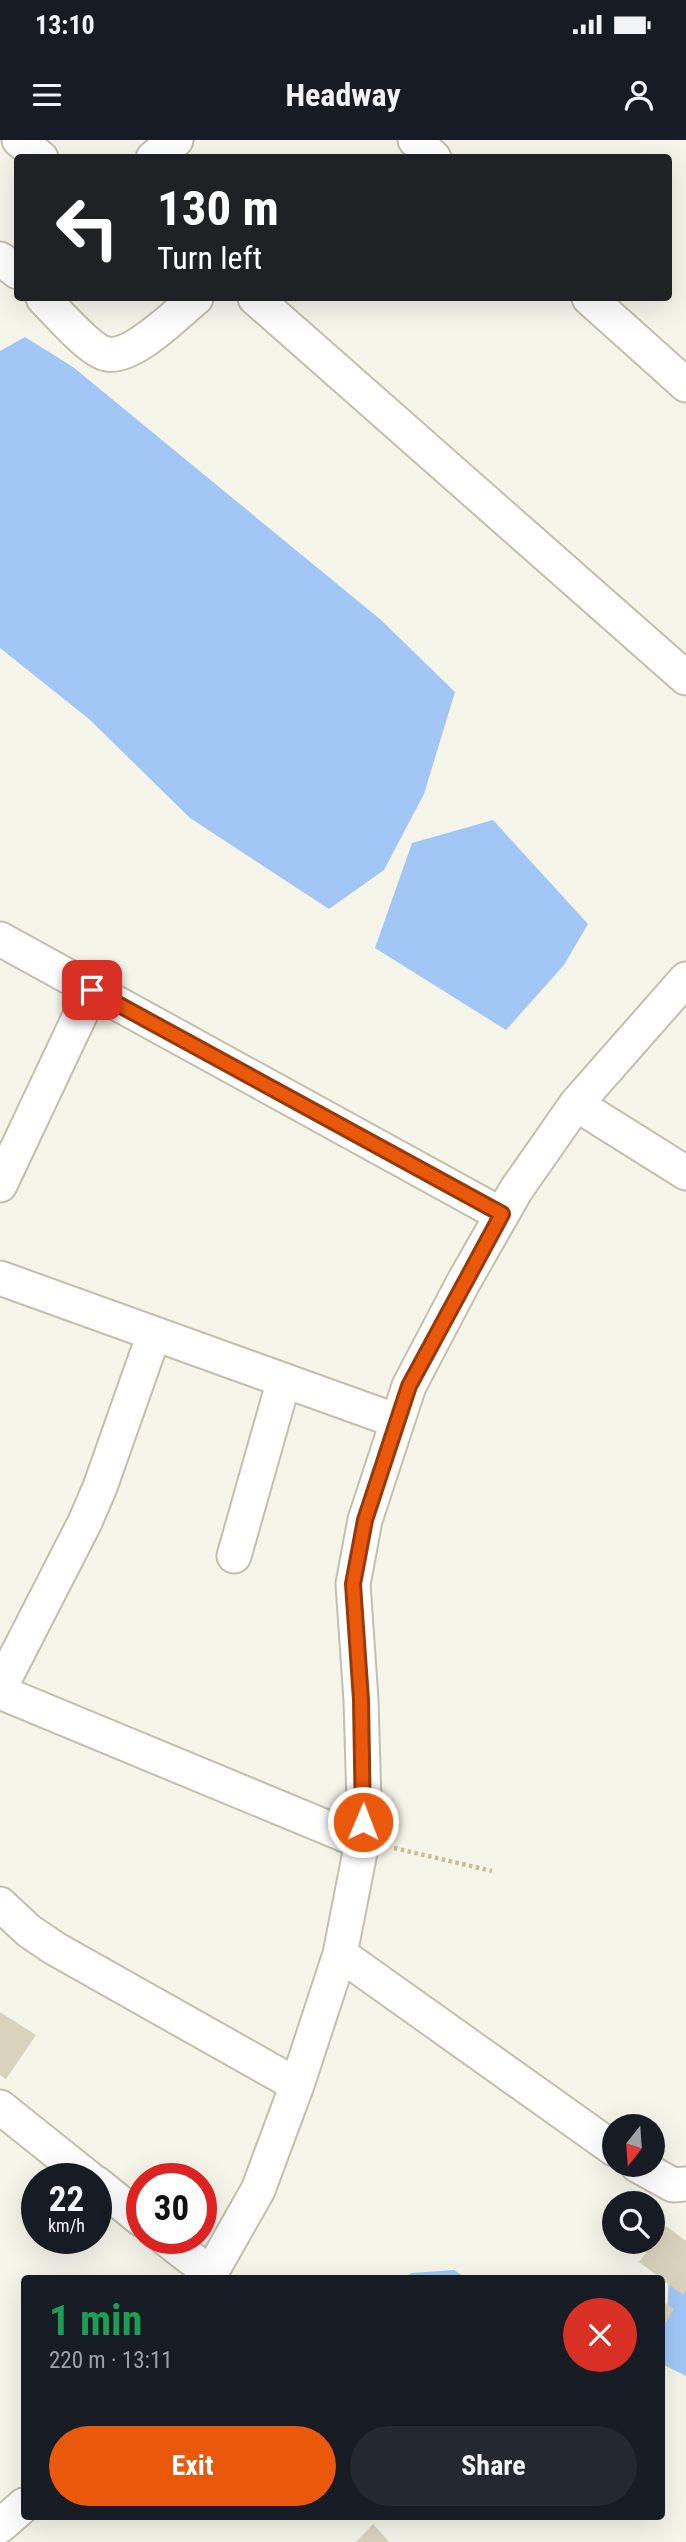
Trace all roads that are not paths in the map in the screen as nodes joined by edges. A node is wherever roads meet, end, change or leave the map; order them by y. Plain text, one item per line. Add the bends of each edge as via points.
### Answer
1 (19, 140) edge
2 (176, 140) edge
3 (415, 140) edge
4 (36, 154) edge
5 (158, 154) edge
6 (430, 154) edge
7 (46, 301) edge
8 (192, 301) edge
9 (258, 301) edge
10 (592, 301) edge
11 (686, 385) edge
12 (686, 678) edge
13 (0, 939) edge
14 (686, 979) edge
15 (92, 990) junction
16 (576, 1104) junction
17 (686, 1172) edge
18 (0, 1185) edge
19 (502, 1214) junction
20 (0, 1278) edge
21 (154, 1334) junction
22 (284, 1380) junction
23 (397, 1421) junction
24 (234, 1556) dead end
25 (0, 1690) edge
26 (362, 1842) junction
27 (0, 1904) edge
28 (340, 1954) junction
29 (297, 2085) junction
30 (0, 2107) edge
31 (602, 2140) edge
32 (70, 2163) edge
33 (659, 2177) edge
34 (686, 2184) edge
35 (112, 2196) edge
36 (126, 2207) edge
37 (184, 2254) edge
38 (208, 2275) edge
39 (210, 2275) edge
40 (21, 2508) edge
41 (0, 2526) edge

1 - 4 street
2 - 5 street
3 - 6 street
7 - 8 street via 85,340 106,354 123,354
9 - 12 street
10 - 11 street
13 - 15 street
14 - 16 street
15 - 18 street
15 - 19 street
16 - 17 street
16 - 19 street
19 - 23 street via 409,1386
20 - 21 street
21 - 22 street
21 - 25 street via 85,1522
22 - 23 street
22 - 24 street
23 - 26 street via 365,1520 353,1584 361,1700
25 - 26 street
26 - 28 street
27 - 29 street via 54,1948
28 - 29 street
28 - 31 street
29 - 39 street via 258,2190
30 - 32 street
33 - 34 street via 673,2185
35 - 36 street
37 - 38 street
40 - 41 street

